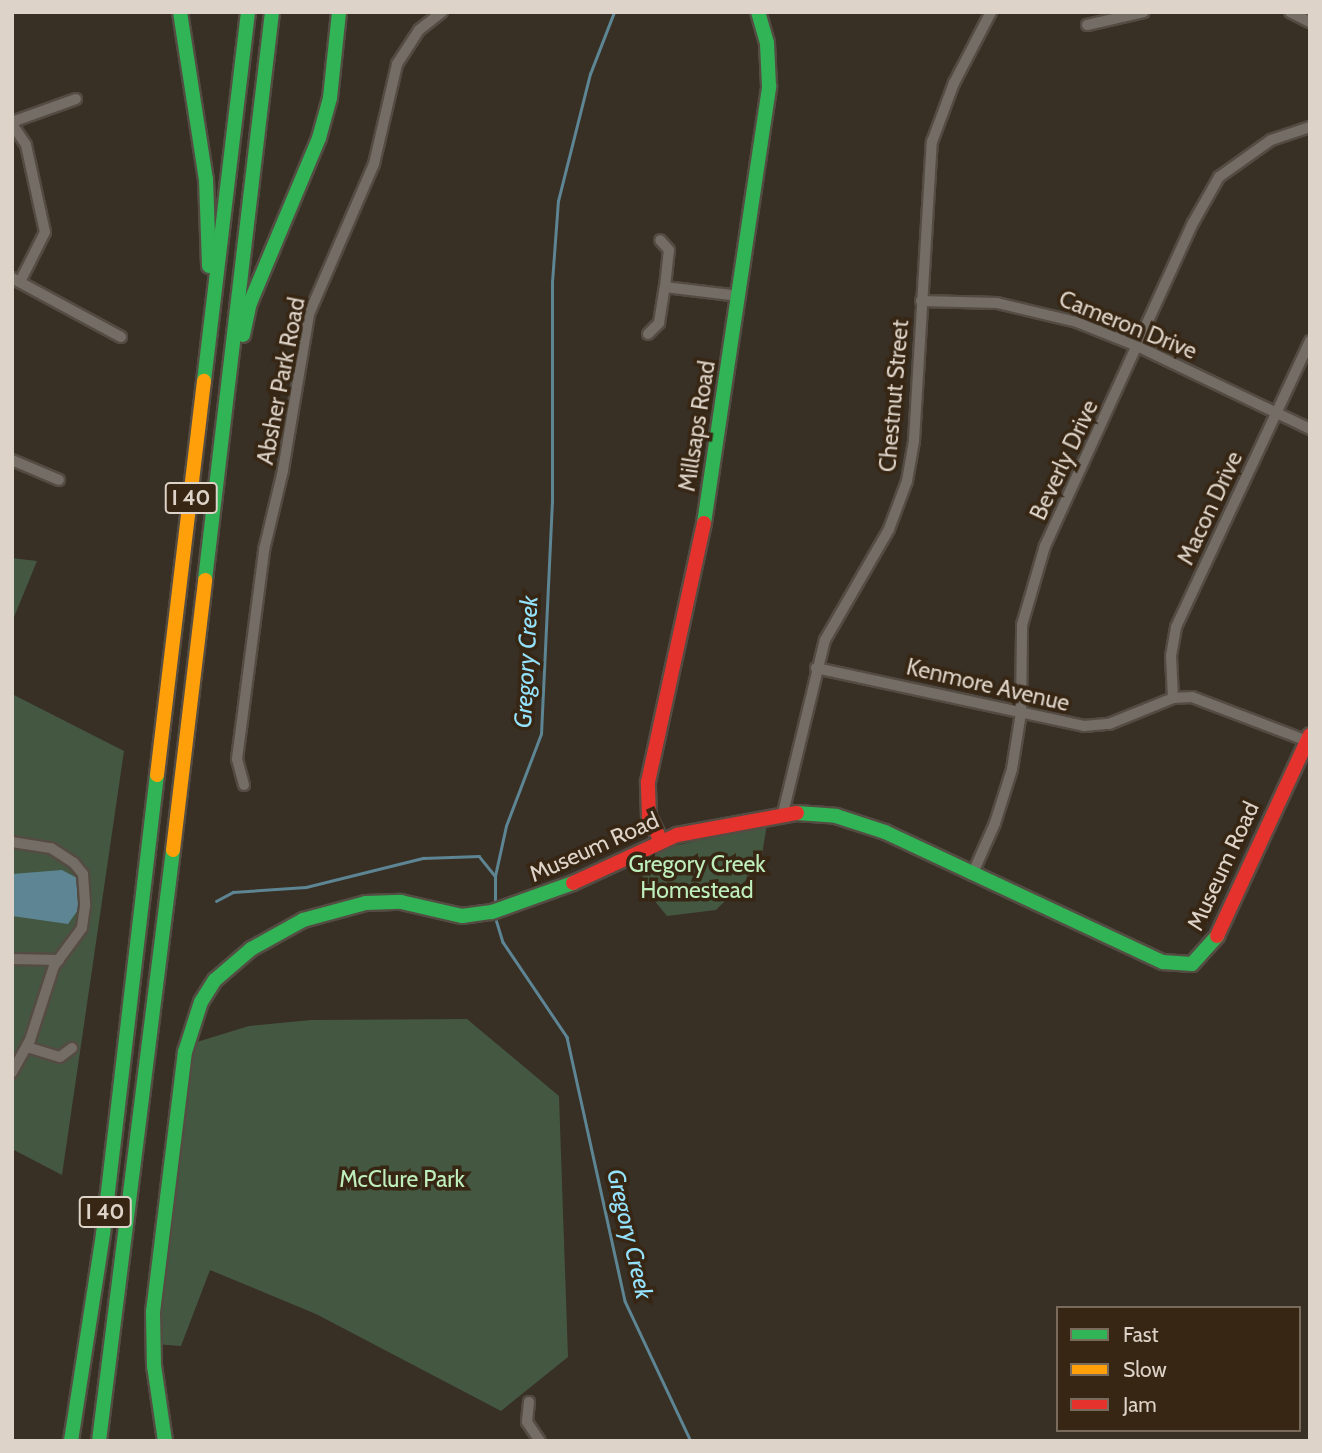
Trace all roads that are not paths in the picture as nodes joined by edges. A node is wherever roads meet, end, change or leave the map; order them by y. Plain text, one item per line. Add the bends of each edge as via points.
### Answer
1 (180, 12) edge
2 (248, 12) edge
3 (272, 12) edge
4 (339, 12) edge
5 (442, 12) edge
6 (758, 12) edge
7 (991, 12) edge
8 (1144, 12) edge
9 (1290, 12) edge
10 (1310, 22) edge
11 (1087, 25) dead end
12 (75, 99) dead end
13 (12, 123) edge
14 (1310, 127) edge
15 (660, 240) dead end
16 (16, 280) edge
17 (665, 287) junction
18 (739, 296) junction
19 (921, 302) junction
20 (648, 334) dead end
21 (121, 337) dead end
22 (1310, 341) edge
23 (1138, 346) junction
24 (208, 355) junction
25 (1276, 412) junction
26 (1310, 429) edge
27 (12, 460) edge
28 (216, 479) junction
29 (59, 480) dead end
30 (816, 668) junction
31 (1173, 698) junction
32 (1021, 713) junction
33 (1309, 739) edge
34 (244, 785) dead end
35 (783, 813) junction
36 (661, 841) junction
37 (12, 842) edge
38 (972, 875) junction
39 (12, 959) edge
40 (59, 960) junction
41 (27, 1047) junction
42 (72, 1048) dead end
43 (12, 1072) edge
44 (529, 1402) dead end
45 (71, 1441) edge
46 (99, 1441) edge
47 (165, 1441) edge
48 (540, 1441) edge

1 - 24 main road via 206,179
2 - 24 main road, I 40
3 - 28 main road, I 40
4 - 28 main road via 330,98 320,138 250,303
5 - 34 street, Absher Park Road via 419,30 397,64 374,164 309,314 284,470 264,550 237,759
6 - 18 main road, Millsaps Road via 767,43 769,86
7 - 19 street, Chestnut Street via 954,83 932,142
8 - 11 street
9 - 10 street
12 - 13 street
13 - 16 street via 26,145 45,232
14 - 23 street, Beverly Drive via 1271,140 1219,177
15 - 17 street via 669,250
16 - 21 street
17 - 18 street
17 - 20 street via 659,323
18 - 36 main road, Millsaps Road via 713,482 648,782 649,816
19 - 23 street, Cameron Drive via 997,303 1038,310
19 - 30 street, Chestnut Street via 914,442 907,481 876,555 837,613
22 - 25 street, Macon Drive
23 - 25 street, Cameron Drive
23 - 32 street, Beverly Drive via 1031,584 1019,666
24 - 45 main road, I 40 via 103,1234
25 - 26 street, Cameron Drive
25 - 31 street, Macon Drive via 1176,627 1171,656
27 - 29 street
28 - 46 main road, I 40 via 125,1260
30 - 32 street, Kenmore Avenue
30 - 35 street, Chestnut Street
31 - 32 street, Kenmore Avenue via 1109,724 1084,726
31 - 33 street, Kenmore Avenue via 1209,700
32 - 38 street, Beverly Drive via 1012,769
33 - 38 main road, Museum Road via 1213,944 1192,964 1163,962
35 - 36 main road, Museum Road
35 - 38 main road, Museum Road via 850,820
36 - 47 main road, Museum Road via 556,891 498,910 462,916 384,902 323,913 251,949 215,980 201,1002 185,1052 154,1298 154,1366
37 - 40 street via 62,852 83,874 82,928
39 - 40 street
40 - 41 street
41 - 42 street via 60,1057
41 - 43 street
44 - 48 street via 527,1422

